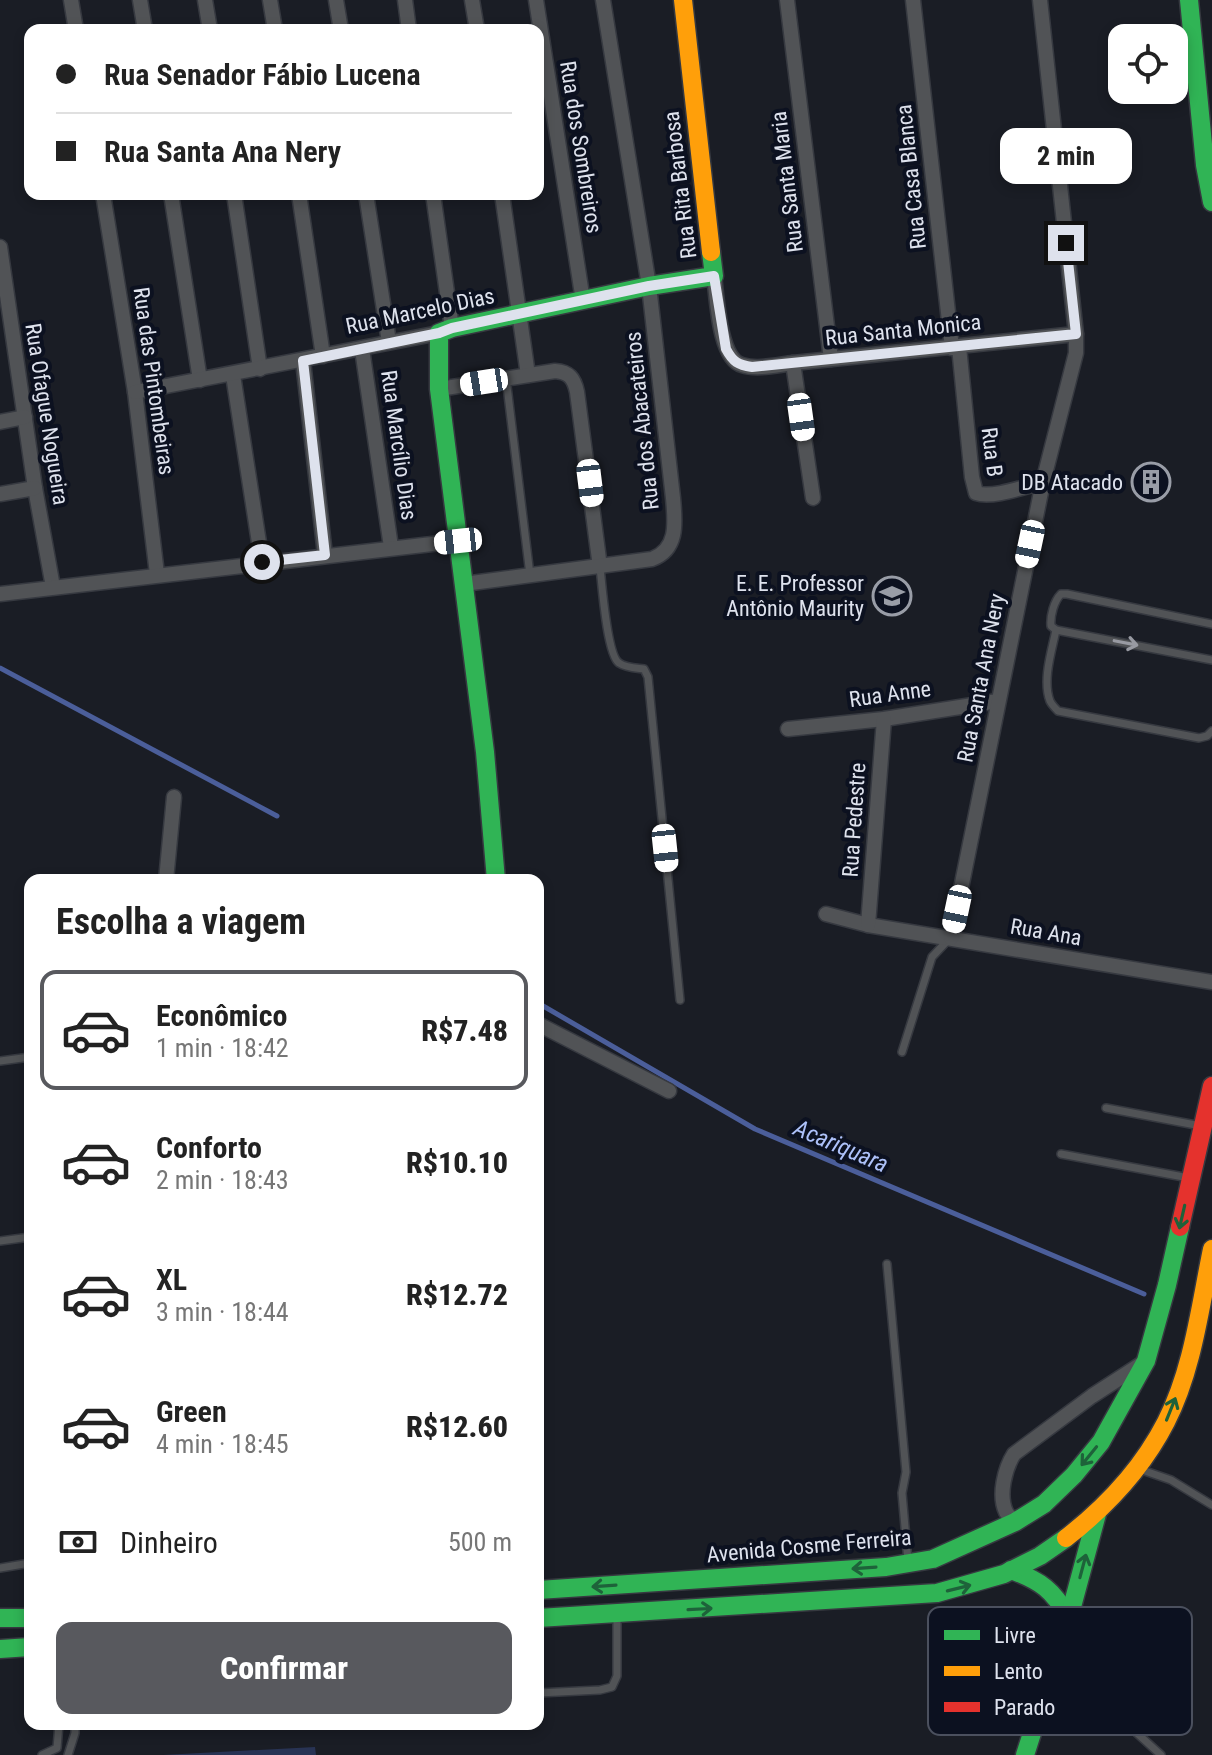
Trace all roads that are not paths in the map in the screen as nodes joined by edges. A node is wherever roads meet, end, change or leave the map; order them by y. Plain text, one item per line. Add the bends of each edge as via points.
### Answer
1 (71, 0) edge
2 (140, 0) edge
3 (205, 0) edge
4 (270, 0) edge
5 (336, 0) edge
6 (405, 0) edge
7 (472, 0) edge
8 (536, 0) edge
9 (603, 0) edge
10 (683, 0) edge
11 (787, 0) edge
12 (913, 0) edge
13 (1040, 0) edge
14 (1189, 0) edge
15 (75, 24) edge
16 (144, 24) edge
17 (209, 24) edge
18 (274, 24) edge
19 (340, 24) edge
20 (408, 24) edge
21 (476, 24) edge
22 (540, 24) edge
23 (544, 51) edge
24 (104, 200) edge
25 (172, 200) edge
26 (235, 200) edge
27 (300, 200) edge
28 (367, 200) edge
29 (434, 200) edge
30 (503, 200) edge
31 (1212, 202) edge
32 (0, 247) edge
33 (714, 276) junction
34 (649, 286) junction
35 (3, 290) edge
36 (583, 301) junction
37 (520, 314) junction
38 (446, 330) junction
39 (1076, 334) junction
40 (389, 342) junction
41 (956, 348) junction
42 (362, 349) junction
43 (323, 356) junction
44 (831, 359) junction
45 (303, 361) junction
46 (734, 362) joint
47 (793, 363) junction
48 (260, 369) junction
49 (233, 375) junction
50 (528, 375) junction
51 (506, 378) junction
52 (200, 380) junction
53 (439, 389) junction
54 (135, 392) junction
55 (25, 417) junction
56 (0, 422) edge
57 (1043, 482) junction
58 (35, 488) junction
59 (0, 494) edge
60 (813, 498) dead end
61 (458, 541) junction
62 (391, 547) junction
63 (325, 555) junction
64 (262, 562) junction
65 (600, 567) junction
66 (157, 574) junction
67 (530, 575) junction
68 (464, 584) junction
69 (53, 587) junction
70 (0, 594) edge
71 (1212, 624) edge
72 (1056, 630) junction
73 (1212, 660) edge
74 (998, 701) junction
75 (884, 719) junction
76 (788, 729) dead end
77 (1212, 731) edge
78 (174, 797) dead end
79 (167, 874) edge
80 (495, 874) edge
81 (826, 914) dead end
82 (868, 925) junction
83 (951, 938) junction
84 (1212, 982) edge
85 (680, 1000) dead end
86 (544, 1027) edge
87 (902, 1052) dead end
88 (24, 1058) edge
89 (0, 1061) edge
90 (1212, 1086) edge
91 (669, 1091) dead end
92 (1106, 1108) dead end
93 (1203, 1127) junction
94 (1061, 1154) dead end
95 (1191, 1178) junction
96 (24, 1238) edge
97 (0, 1241) edge
98 (1212, 1249) edge
99 (887, 1264) dead end
100 (1146, 1361) junction
101 (1136, 1468) junction
102 (1212, 1505) edge
103 (1097, 1514) junction
104 (1015, 1522) junction
105 (908, 1563) junction
106 (24, 1564) edge
107 (0, 1568) edge
108 (1011, 1570) junction
109 (544, 1584) edge
110 (1063, 1607) edge
111 (1072, 1607) edge
112 (617, 1613) junction
113 (0, 1618) edge
114 (24, 1618) edge
115 (544, 1618) edge
116 (24, 1647) edge
117 (0, 1649) edge
118 (544, 1693) edge
119 (58, 1730) edge
120 (75, 1730) edge
121 (1032, 1735) edge
122 (1139, 1735) edge
123 (42, 1755) edge
124 (68, 1755) edge
125 (1025, 1755) edge
126 (1161, 1755) edge

1 - 15 street
2 - 16 street
3 - 17 street
4 - 18 street
5 - 19 street
6 - 20 street
7 - 21 street
8 - 22 street, Rua dos Sombreiros
9 - 34 street, Rua dos Abacateiros
10 - 33 main road, Rua Rita Barbosa
11 - 44 street, Rua Santa Maria
12 - 41 street, Rua Casa Blanca
13 - 39 street, Rua Santa Ana Nery
14 - 31 main road
23 - 36 street, Rua dos Sombreiros
24 - 54 street, Rua das Pintombeiras
25 - 52 street
26 - 48 street
27 - 43 street
28 - 40 street
29 - 38 street
30 - 37 street
32 - 35 street, Rua Ofague Nogueira
33 - 34 main road, Rua Marcelo Dias
33 - 46 street, Rua Rita Barbosa via 724,343
34 - 36 main road, Rua Marcelo Dias
34 - 65 street, Rua dos Abacateiros via 675,528 672,543 660,557
35 - 55 street, Rua Ofague Nogueira
36 - 37 main road, Rua Marcelo Dias
37 - 38 main road, Rua Marcelo Dias
37 - 50 street
38 - 40 street, Rua Marcelo Dias
38 - 53 main road
39 - 41 street, Rua Santa Monica
39 - 57 street, Rua Santa Ana Nery via 1076,353
40 - 42 street, Rua Marcelo Dias
41 - 44 street, Rua Santa Monica
41 - 57 street, Rua B via 976,493
42 - 43 street, Rua Marcelo Dias
42 - 62 street, Rua Marcílio Dias
43 - 45 street, Rua Marcelo Dias
44 - 47 street, Rua Santa Monica
45 - 48 street, Rua Marcelo Dias
45 - 63 street
46 - 47 street, Rua Santa Monica via 752,367
47 - 60 street
48 - 49 street, Rua Marcelo Dias
49 - 52 street, Rua Marcelo Dias
49 - 64 street
50 - 51 street
50 - 65 street via 555,371 574,380
51 - 53 street
51 - 67 lane
52 - 54 street, Rua Marcelo Dias
53 - 61 main road
54 - 66 street, Rua das Pintombeiras
55 - 56 street
55 - 58 street, Rua Ofague Nogueira
57 - 74 street, Rua Santa Ana Nery
58 - 59 street
58 - 69 street, Rua Ofague Nogueira
61 - 62 street
61 - 68 main road
62 - 63 street
63 - 64 street
64 - 66 street
65 - 67 street
65 - 85 lane via 614,658 626,667 644,669 648,677
66 - 69 street
67 - 68 street
68 - 80 main road
69 - 70 street
71 - 72 lane via 1061,594 1050,621
72 -> 73 lane
72 - 77 lane via 1048,683 1058,711 1199,738
74 - 75 street, Rua Anne
74 - 83 street, Rua Santa Ana Nery
75 - 76 street, Rua Anne
75 - 82 street, Rua Pedestre
78 - 79 street
81 - 82 street, Rua Ana
82 - 83 street, Rua Ana
83 - 84 street, Rua Ana
83 - 87 lane via 932,957
86 - 91 street
88 - 89 lane
90 - 93 main road, Avenida Cosme Ferreira
92 - 93 lane
93 - 95 main road, Avenida Cosme Ferreira
94 - 95 lane
95 -> 100 main road, Avenida Cosme Ferreira
96 - 97 lane
101 -> 98 main road via 1179,1392
99 - 105 lane via 906,1472 902,1493
100 -> 104 main road, Avenida Cosme Ferreira via 1101,1442 1044,1504
100 - 104 street via 1014,1454 1003,1489 1006,1511
101 - 102 lane via 1171,1480
101 - 103 main road
103 - 108 main road
111 -> 103 main road
104 - 105 main road, Avenida Cosme Ferreira via 933,1559
105 -> 109 main road, Avenida Cosme Ferreira
106 - 107 lane
108 - 110 main road via 1047,1586
112 -> 108 main road via 937,1593
112 - 115 main road
112 - 118 lane via 617,1676 612,1687
113 - 114 main road
116 - 117 main road
119 - 123 lane via 57,1748
120 - 124 lane
121 - 125 main road
122 - 126 lane

